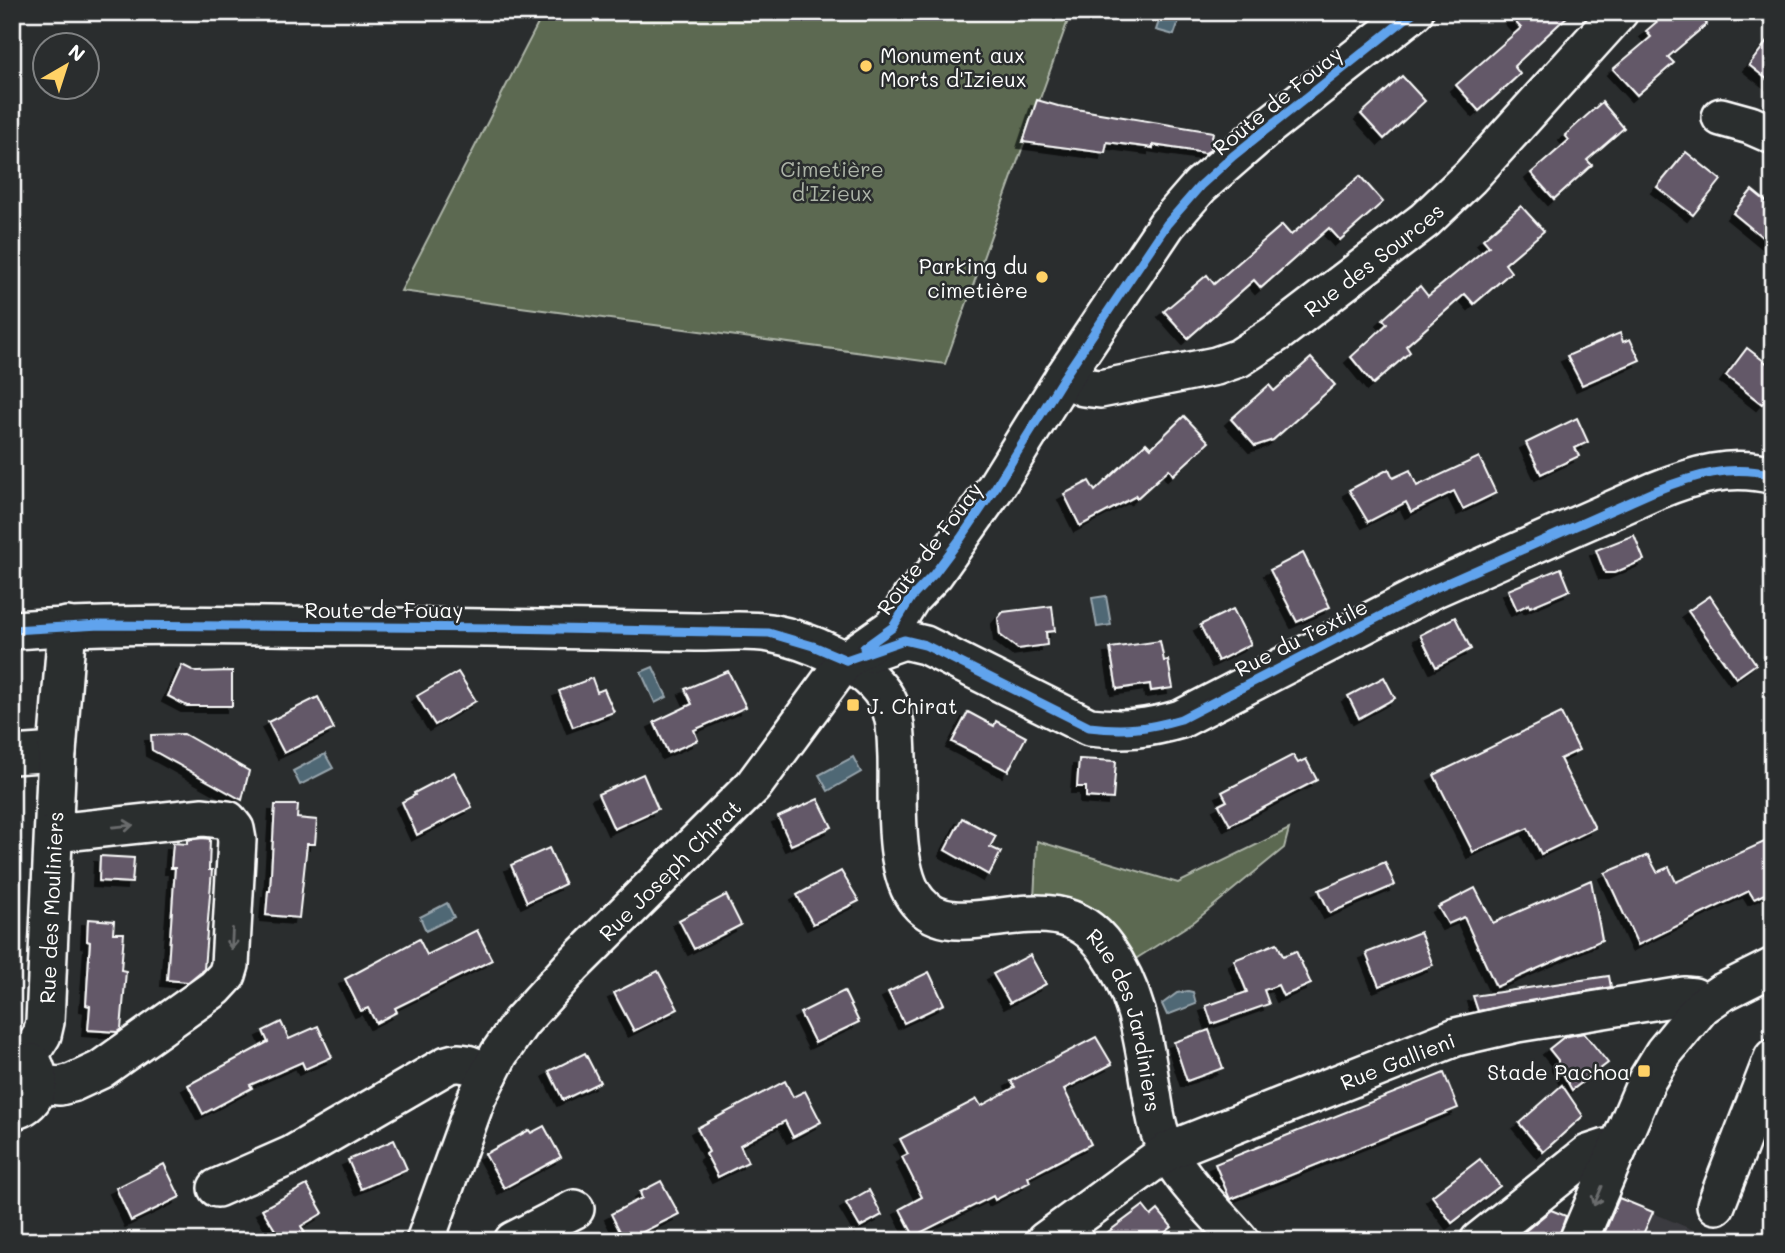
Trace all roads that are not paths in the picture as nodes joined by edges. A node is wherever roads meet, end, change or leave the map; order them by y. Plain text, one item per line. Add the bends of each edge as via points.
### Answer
1 (1414, 12) edge
2 (1619, 12) edge
3 (1721, 117) dead end
4 (1773, 135) edge
5 (1064, 377) junction
6 (1773, 475) edge
7 (67, 626) junction
8 (12, 630) edge
9 (846, 660) junction
10 (57, 752) junction
11 (12, 755) edge
12 (55, 833) junction
13 (1773, 967) edge
14 (1702, 1006) junction
15 (1773, 1058) edge
16 (26, 1064) edge
17 (489, 1074) junction
18 (12, 1111) edge
19 (1168, 1151) junction
20 (1617, 1151) junction
21 (217, 1188) dead end
22 (1716, 1205) dead end
23 (575, 1209) dead end
24 (425, 1241) edge
25 (513, 1241) edge
26 (1045, 1241) edge
27 (1240, 1241) edge
28 (1479, 1241) edge
29 (1578, 1241) edge

1 - 5 street, Route de Fouay via 1200,186 1167,224
2 - 5 street, Rue des Sources via 1470,177 1425,220 1260,346 1216,366 1100,389
3 - 4 street
5 - 9 street, Route de Fouay via 995,488 934,574 911,598 893,627
6 - 9 street, Rue du Textile via 1727,469 1689,477 1433,589 1181,719 1150,728 1119,731 1089,727 925,645 904,640
7 - 8 street, Route de Fouay
7 - 9 street, Route de Fouay via 769,633
7 - 10 street
9 - 17 street, Rue Joseph Chirat via 753,786 551,988 514,1033
9 - 19 street, Rue des Jardiniers via 884,694 896,722 900,859 917,902 946,920 1053,914 1080,924 1102,942 1129,988 1139,1016 1156,1119
10 - 11 street
10 - 12 street, Rue des Mouliniers
12 - 16 street, Rue des Mouliniers via 45,1022
12 -> 16 street via 203,817 228,820 237,840 231,954 227,975 215,988 100,1070 60,1086
13 - 14 street
14 - 19 street, Rue Gallieni via 1694,997 1684,996 1468,1034
14 - 20 street via 1647,1080
15 - 22 street
16 - 18 street, Rue des Mouliniers via 36,1092 26,1106
17 - 21 street via 465,1063 447,1065 292,1155
17 - 24 street, Rue Joseph Chirat
19 - 26 street, Rue Gallieni
19 - 27 street, Rue des Jardiniers
20 - 28 street via 1606,1148 1588,1154
20 -> 29 street
23 - 25 street

